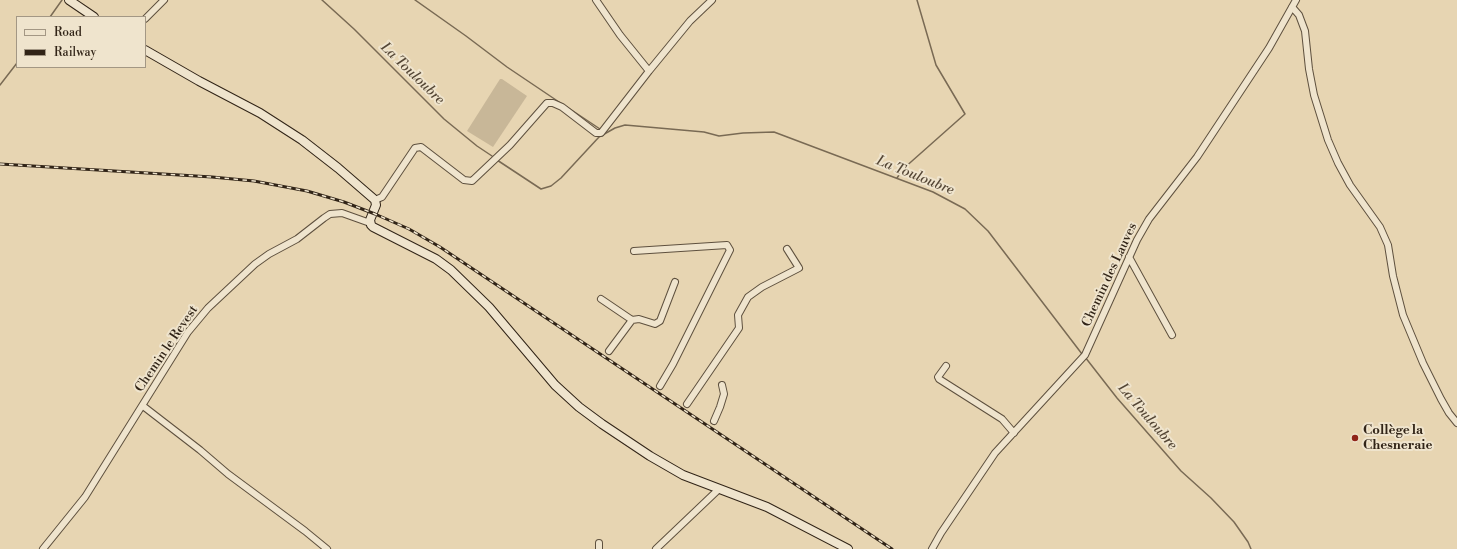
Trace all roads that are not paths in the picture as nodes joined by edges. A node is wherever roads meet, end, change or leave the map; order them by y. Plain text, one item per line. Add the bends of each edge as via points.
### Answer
1 (70, 0) edge
2 (164, 0) edge
3 (596, 0) edge
4 (712, 0) edge
5 (1296, 0) edge
6 (1292, 7) junction
7 (93, 16) edge
8 (146, 18) edge
9 (146, 51) edge
10 (649, 71) junction
11 (375, 200) junction
12 (370, 223) junction
13 (787, 248) dead end
14 (634, 251) dead end
15 (1129, 257) junction
16 (675, 282) dead end
17 (601, 299) dead end
18 (632, 320) junction
19 (1172, 335) dead end
20 (609, 351) dead end
21 (946, 366) dead end
22 (660, 386) dead end
23 (722, 386) dead end
24 (687, 404) dead end
25 (142, 406) junction
26 (714, 421) dead end
27 (1457, 423) edge
28 (1014, 432) junction
29 (719, 489) junction
30 (43, 549) edge
31 (327, 549) edge
32 (656, 549) edge
33 (848, 549) edge
34 (932, 549) edge

1 - 7 main road
2 - 8 street
3 - 10 street
4 - 10 street via 690,21
5 - 6 street, Chemin des Lauves
6 - 15 street, Chemin des Lauves via 1269,48 1201,151 1149,219
6 - 27 street via 1299,15 1305,31 1314,95 1328,140 1350,185 1380,227 1388,245 1403,315 1423,363 1449,413
9 - 11 main road via 286,129
10 - 11 street via 601,133 596,133 562,107 547,103 510,145 472,181 464,180 421,147 415,148 382,197
11 - 12 main road via 376,205
12 - 25 street, Chemin le Revest via 342,213 330,214 291,243 254,264 199,317
12 - 29 main road via 373,227 436,259 462,279 489,307 546,376 607,428 672,469
13 - 24 street via 799,268 748,297 738,315 739,328
14 - 22 street via 726,245 730,250 674,364
15 - 19 street
15 - 28 street, Chemin des Lauves via 1084,357
16 - 18 street via 660,322 655,324 639,319
17 - 18 street
18 - 20 street
21 - 28 street via 939,379 1002,419
23 - 26 street via 724,394
25 - 30 street, Chemin le Revest via 85,497
25 - 31 street, Chemin le Revest
28 - 34 street, Chemin des Lauves via 995,453
29 - 32 street
29 - 33 main road via 767,507

